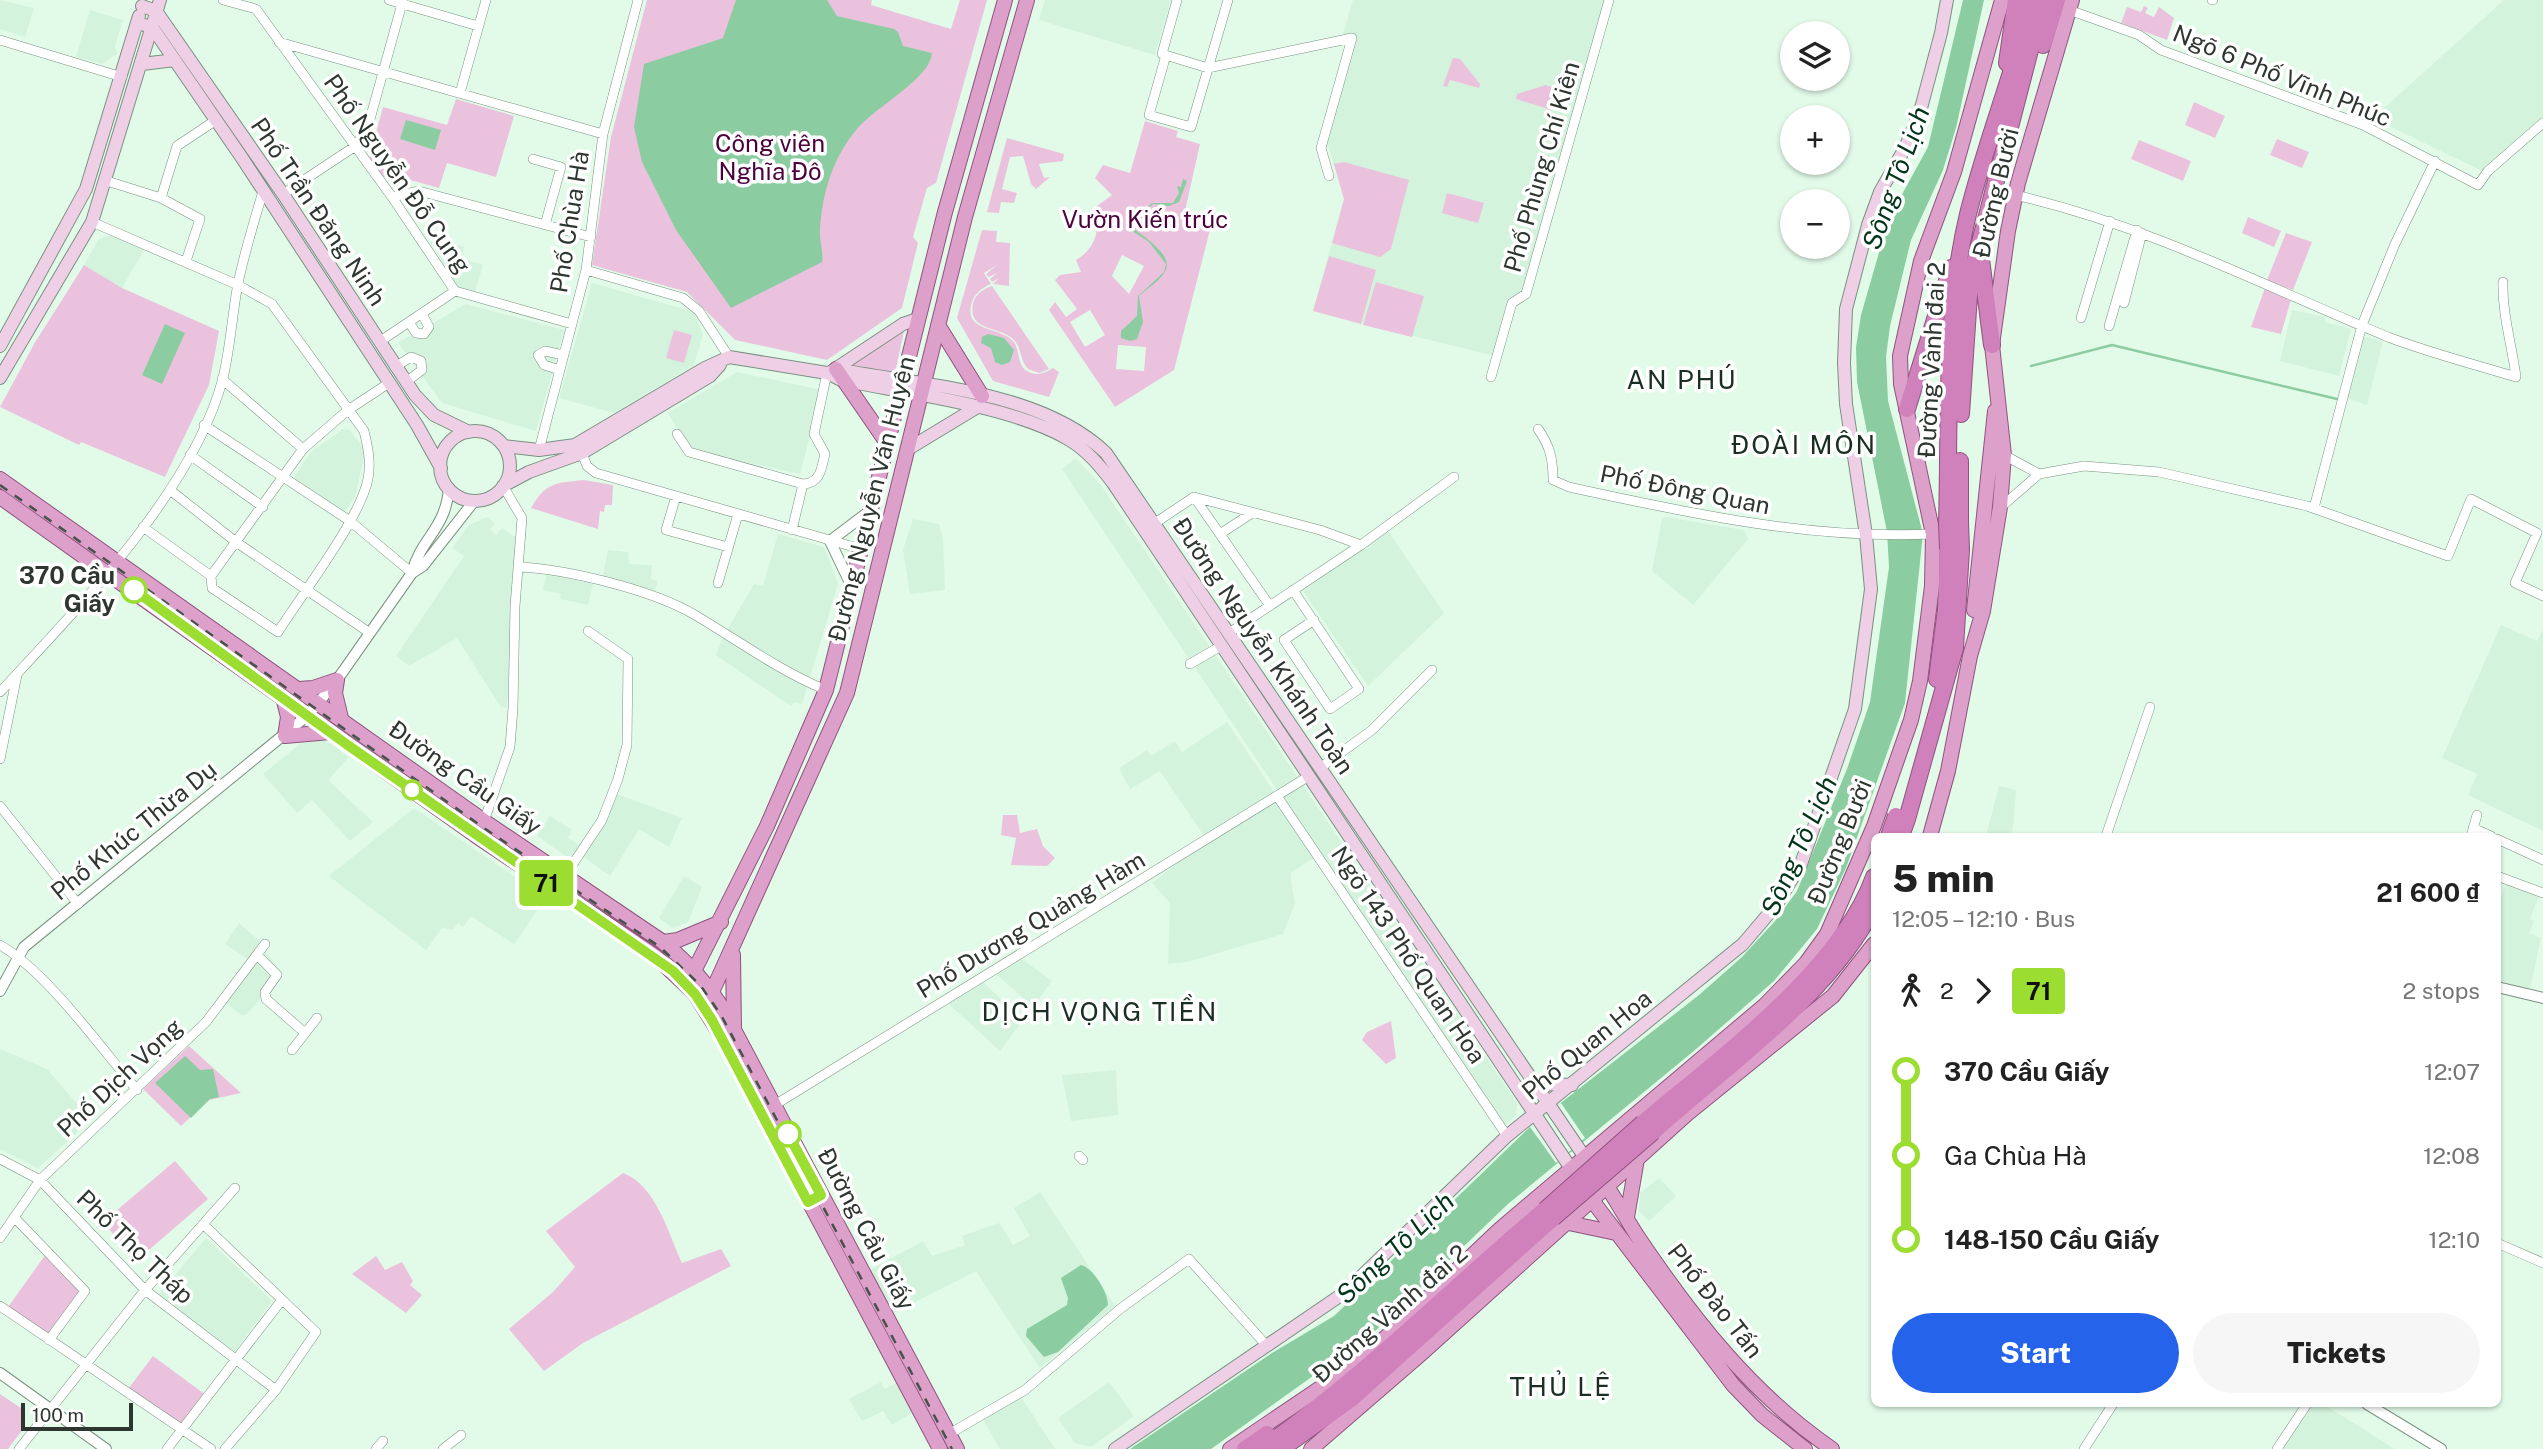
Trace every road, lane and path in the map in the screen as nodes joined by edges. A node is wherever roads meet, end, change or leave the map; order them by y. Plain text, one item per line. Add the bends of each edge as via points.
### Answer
1 (223, 0) edge
2 (389, 0) edge
3 (486, 0) edge
4 (638, 0) edge
5 (1005, 0) edge
6 (1027, 0) edge
7 (1177, 0) edge
8 (1228, 0) edge
9 (1609, 0) edge
10 (1947, 0) edge
11 (2002, 0) edge
12 (2016, 0) edge
13 (2032, 0) edge
14 (2043, 0) edge
15 (403, 2) edge
16 (142, 3) edge
17 (2066, 3) edge
18 (158, 5) edge
19 (258, 5) edge
20 (137, 23) junction
21 (478, 26) junction
22 (152, 27) junction
23 (0, 40) edge
24 (279, 42) junction
25 (1164, 55) junction
26 (175, 60) junction
27 (142, 64) junction
28 (1208, 68) junction
29 (384, 72) junction
30 (122, 76) junction
31 (2009, 76) junction
32 (2024, 84) junction
33 (460, 93) junction
34 (216, 120) junction
35 (2543, 123) edge
36 (968, 130) junction
37 (603, 134) junction
38 (988, 136) junction
39 (354, 148) junction
40 (247, 154) junction
41 (533, 159) dead end
42 (2435, 161) junction
43 (1329, 176) dead end
44 (107, 181) junction
45 (263, 191) junction
46 (283, 194) junction
47 (2015, 195) junction
48 (392, 197) junction
49 (161, 198) junction
50 (945, 212) junction
51 (1968, 216) junction
52 (965, 217) junction
53 (2110, 221) junction
54 (92, 222) junction
55 (545, 225) junction
56 (2140, 231) junction
57 (1981, 232) junction
58 (591, 237) junction
59 (305, 241) junction
60 (186, 261) junction
61 (586, 270) junction
62 (2503, 282) dead end
63 (238, 285) junction
64 (455, 291) junction
65 (30, 293) junction
66 (45, 301) junction
67 (2124, 303) dead end
68 (422, 314) junction
69 (2081, 318) dead end
70 (918, 319) junction
71 (409, 322) junction
72 (572, 324) junction
73 (938, 325) junction
74 (2109, 326) dead end
75 (2362, 326) junction
76 (379, 342) junction
77 (1992, 345) junction
78 (0, 346) edge
79 (564, 355) junction
80 (726, 359) junction
81 (396, 367) junction
82 (559, 370) junction
83 (835, 374) junction
84 (1492, 377) dead end
85 (0, 378) edge
86 (222, 379) junction
87 (406, 382) junction
88 (389, 383) junction
89 (902, 387) junction
90 (921, 390) junction
91 (1998, 400) junction
92 (980, 402) junction
93 (1907, 409) junction
94 (348, 410) junction
95 (204, 425) junction
96 (1538, 429) dead end
97 (469, 432) junction
98 (677, 434) dead end
99 (887, 443) junction
100 (504, 446) junction
101 (580, 448) junction
102 (303, 449) junction
103 (908, 449) junction
104 (539, 450) junction
105 (190, 455) junction
106 (2004, 455) junction
107 (441, 468) junction
108 (2039, 474) junction
109 (1454, 477) dead end
110 (283, 478) junction
111 (0, 479) edge
112 (803, 484) junction
113 (503, 486) junction
114 (449, 488) junction
115 (170, 490) junction
116 (676, 496) junction
117 (1194, 497) junction
118 (10, 498) edge
119 (475, 500) junction
120 (263, 507) junction
121 (2000, 507) junction
122 (2314, 508) junction
123 (871, 510) junction
124 (1252, 513) junction
125 (737, 514) junction
126 (350, 521) junction
127 (1954, 522) junction
128 (1155, 523) junction
129 (143, 527) junction
130 (792, 530) junction
131 (1220, 534) junction
132 (1928, 534) junction
133 (1866, 535) junction
134 (1981, 535) junction
135 (830, 541) junction
136 (236, 542) junction
137 (1361, 545) junction
138 (728, 547) junction
139 (861, 549) junction
140 (881, 555) junction
141 (118, 559) junction
142 (518, 567) junction
143 (108, 572) junction
144 (412, 573) junction
145 (211, 576) junction
146 (718, 583) dead end
147 (853, 587) junction
148 (304, 590) junction
149 (1293, 590) junction
150 (2543, 596) edge
151 (1270, 606) junction
152 (1314, 620) junction
153 (587, 631) dead end
154 (370, 633) junction
155 (1229, 633) junction
156 (1221, 646) junction
157 (1970, 656) junction
158 (1190, 664) dead end
159 (1432, 670) dead end
160 (18, 673) junction
161 (338, 680) junction
162 (299, 688) junction
163 (826, 690) junction
164 (0, 692) edge
165 (283, 697) junction
166 (320, 703) junction
167 (2150, 707) dead end
168 (308, 715) junction
169 (341, 718) junction
170 (330, 732) junction
171 (285, 736) junction
172 (0, 759) edge
173 (1314, 772) junction
174 (1277, 796) junction
175 (0, 806) edge
176 (2477, 816) dead end
177 (1902, 818) junction
178 (484, 821) junction
179 (1874, 826) junction
180 (2472, 832) edge
181 (1873, 833) edge
182 (1891, 833) edge
183 (1893, 833) edge
184 (1901, 833) edge
185 (1931, 833) edge
186 (2107, 833) edge
187 (2501, 841) edge
188 (1870, 847) edge
189 (2543, 860) edge
190 (565, 876) junction
191 (2501, 877) edge
192 (1871, 883) edge
193 (2543, 893) edge
194 (594, 895) junction
195 (78, 904) junction
196 (585, 909) junction
197 (1871, 911) edge
198 (721, 922) junction
199 (663, 942) junction
200 (265, 944) dead end
201 (0, 945) edge
202 (707, 947) junction
203 (1871, 953) edge
204 (731, 954) junction
205 (17, 955) junction
206 (257, 955) junction
207 (694, 971) junction
208 (2501, 988) edge
209 (0, 991) edge
210 (712, 992) junction
211 (2543, 998) edge
212 (317, 1018) dead end
213 (734, 1031) junction
214 (304, 1033) junction
215 (292, 1050) dead end
216 (1572, 1085) junction
217 (137, 1090) junction
218 (1538, 1090) junction
219 (773, 1105) junction
220 (1550, 1107) junction
221 (1538, 1116) junction
222 (1648, 1127) junction
223 (1507, 1136) junction
224 (1609, 1140) junction
225 (0, 1159) edge
226 (1586, 1159) junction
227 (1634, 1161) junction
228 (1572, 1170) junction
229 (40, 1180) junction
230 (1607, 1187) junction
231 (235, 1188) dead end
232 (815, 1198) junction
233 (1592, 1201) junction
234 (14, 1217) junction
235 (1554, 1217) junction
236 (1627, 1217) junction
237 (203, 1224) junction
238 (1616, 1233) junction
239 (0, 1238) edge
240 (2501, 1245) edge
241 (2543, 1264) edge
242 (145, 1290) junction
243 (281, 1301) junction
244 (0, 1306) edge
245 (1704, 1338) junction
246 (48, 1340) junction
247 (1267, 1346) junction
248 (236, 1362) junction
249 (84, 1366) junction
250 (0, 1373) edge
251 (276, 1390) junction
252 (1347, 1392) junction
253 (2111, 1407) edge
254 (2305, 1407) edge
255 (2373, 1407) edge
256 (51, 1409) junction
257 (182, 1430) junction
258 (949, 1434) junction
259 (461, 1435) dead end
260 (19, 1449) edge
261 (106, 1449) edge
262 (167, 1449) edge
263 (211, 1449) edge
264 (225, 1449) edge
265 (443, 1449) edge
266 (940, 1449) edge
267 (957, 1449) edge
268 (1115, 1449) edge
269 (1230, 1449) edge
270 (1245, 1449) edge
271 (1261, 1449) edge
272 (1281, 1449) edge
273 (1294, 1449) edge
274 (1311, 1449) edge
275 (1805, 1449) edge
276 (1832, 1449) edge
277 (2084, 1449) edge
278 (2277, 1449) edge
279 (2441, 1449) edge

1 - 19 street, Phố Nguyễn Đỗ Cung
2 - 15 street
3 - 21 street
4 - 37 street, Phố Chùa Hà
5 - 36 main road, Đường Nguyễn Văn Huyên
6 - 38 main road, Đường Nguyễn Văn Huyên
7 - 25 street
8 - 28 street
9 - 84 street, Phố Phùng Chí Kiên via 1526,294 1512,303
10 - 133 main road, Phố Quan Hoa via 1920,111 1880,192 1846,309 1846,404
11 - 93 main road, Đường Bưởi via 1954,172 1914,292 1900,356
12 - 31 highway via 2009,35
13 - 31 highway, Đường Vành đai 2
14 - 32 highway, Đường Vành đai 2
15 - 21 street
15 - 29 street
16 - 18 main road
16 - 20 main road
17 - 32 highway
17 - 42 street, Ngõ 6 Phố Vĩnh Phúc via 2147,39 2161,50 2363,125
17 - 47 main road, Đường Bưởi
18 - 22 main road
18 - 40 main road, Phố Trần Đăng Ninh
19 - 24 street, Phố Nguyễn Đỗ Cung
20 - 22 main road
20 - 30 main road
21 - 33 street
22 - 26 main road, Phố Trần Đăng Ninh
22 - 27 main road
23 - 30 street
24 - 29 street
24 - 39 street, Phố Nguyễn Đỗ Cung
25 - 28 street
25 - 28 street via 1149,115 1191,127
26 - 27 main road
26 - 34 main road, Phố Trần Đăng Ninh
27 - 44 main road
28 - 43 street via 1352,38 1321,148
29 - 33 street
29 - 39 street via 368,130
30 - 65 main road via 86,189
31 - 51 highway, Đường Vành đai 2
32 - 57 highway, Đường Vành đai 2
33 - 37 street
34 - 40 main road, Phố Trần Đăng Ninh
34 - 49 street via 177,146
35 - 42 street, Ngõ 6 Phố Vĩnh Phúc via 2478,185
36 - 38 main road
36 - 50 main road, Đường Nguyễn Văn Huyên
37 - 58 street, Phố Chùa Hà
38 - 52 main road, Đường Nguyễn Văn Huyên
39 - 46 street
39 - 48 street, Phố Nguyễn Đỗ Cung
40 - 45 main road, Phố Trần Đăng Ninh
40 - 46 main road, Phố Trần Đăng Ninh
41 - 55 street via 561,167
42 - 75 street
44 - 49 street
44 - 54 main road
45 - 59 main road, Phố Trần Đăng Ninh
45 - 63 street
46 - 59 main road, Phố Trần Đăng Ninh
47 - 53 street
47 - 77 main road, Đường Bưởi
48 - 55 street via 419,191
48 - 64 street, Phố Nguyễn Đỗ Cung
49 - 60 street via 200,219
50 - 52 main road
50 - 70 main road, Đường Nguyễn Văn Huyên
51 - 93 highway
51 - 127 highway, Đường Vành đai 2 via 1952,328
52 - 73 main road, Đường Nguyễn Văn Huyên
53 - 56 street
53 - 69 street
54 - 60 street
54 - 66 main road
55 - 58 street
56 - 67 street
56 - 74 street
56 - 75 street
57 - 77 highway via 1982,281
57 - 127 highway, Đường Vành đai 2 via 1967,299
58 - 61 street, Phố Chùa Hà
59 - 76 main road, Phố Trần Đăng Ninh
59 - 88 main road, Phố Trần Đăng Ninh
60 - 63 street
61 - 72 street, Phố Chùa Hà
61 - 80 street via 683,298 698,312
62 - 75 street via 2502,308 2516,377
63 - 86 street
63 - 94 street via 272,304
64 - 68 street
64 - 72 street, Phố Nguyễn Đỗ Cung
65 - 66 main road
65 - 78 main road
66 - 85 main road
68 - 71 street
68 - 71 street via 428,331 420,334
70 - 83 main road via 903,324
70 - 89 main road, Đường Nguyễn Văn Huyên
71 - 76 street
72 - 79 street, Phố Chùa Hà
73 - 90 main road, Đường Nguyễn Văn Huyên
73 - 92 main road
75 - 122 street
76 - 81 main road, Phố Trần Đăng Ninh
77 - 91 main road, Đường Bưởi
79 - 82 street, Phố Chùa Hà
79 - 82 street via 545,351 538,355 540,363
80 - 83 main road, Đường Nguyễn Khánh Toàn
80 - 101 main road
81 - 87 main road, Phố Trần Đăng Ninh
81 - 87 street via 411,357 421,361 422,370
82 - 104 street, Phố Chùa Hà
83 - 89 main road, Đường Nguyễn Khánh Toàn
83 - 99 main road
83 - 112 street via 814,435 825,454 817,480
86 - 95 street
86 - 102 street
87 - 97 main road, Phố Trần Đăng Ninh via 434,415
88 - 94 street
88 - 107 main road, Phố Trần Đăng Ninh
89 - 90 main road, Đường Nguyễn Khánh Toàn
89 - 99 main road, Đường Nguyễn Văn Huyên
90 - 92 main road, Đường Nguyễn Khánh Toàn
90 - 103 main road, Đường Nguyễn Văn Huyên
91 - 106 main road, Đường Bưởi
91 - 134 main road, Đường Bưởi via 1992,418
92 - 103 main road
92 - 128 main road, Đường Nguyễn Khánh Toàn via 1045,413 1078,430 1114,462
92 - 156 main road, Đường Nguyễn Khánh Toàn via 1051,430 1091,457 1114,483
93 - 132 main road, Đường Bưởi
94 - 102 street
94 - 126 street via 364,431 370,453 368,481
95 - 105 street
95 - 110 street
96 - 133 street, Phố Đông Quan via 1549,444 1553,480 1569,487 1768,526
97 - 100 main road via 490,434
97 - 107 main road via 448,444
98 - 112 street via 689,452
99 - 123 main road, Đường Nguyễn Văn Huyên
100 - 104 main road
100 - 113 main road via 510,466
101 - 104 main road
101 - 113 main road
101 - 116 street via 587,466 596,473
102 - 110 street
103 - 140 main road, Đường Nguyễn Văn Huyên
105 - 115 street
105 - 120 street
106 - 108 street
106 - 121 main road, Đường Bưởi
107 - 114 main road
108 - 121 street
108 - 122 street via 2084,466 2159,472
109 - 137 street
110 - 120 street
110 - 126 street
111 - 118 main road, Đường Cầu Giấy
112 - 130 street
113 - 119 main road via 495,495
113 - 142 street via 522,518
114 - 119 main road
114 - 144 street via 447,510
115 - 129 street
115 - 136 street
116 - 125 street
116 - 138 street via 666,530
117 - 124 street
117 - 128 street
117 - 131 street
118 - 141 main road, Đường Cầu Giấy
118 - 143 main road, Đường Cầu Giấy
119 - 144 street via 423,566
120 - 136 street
121 - 157 main road, Đường Bưởi via 1983,611
122 - 150 street via 2448,556 2471,499 2537,533 2515,583
123 - 135 street
123 - 139 main road, Đường Nguyễn Văn Huyên
124 - 131 street
124 - 137 street
125 - 130 street
125 - 138 street
126 - 144 street
126 - 148 street
127 - 177 highway, bridge via 1955,648
128 - 155 main road, Đường Nguyễn Khánh Toàn
129 - 141 street
129 - 145 street
130 - 135 street
131 - 151 street
132 - 133 street
132 - 134 main road
132 - 179 main road, Đường Bưởi via 1932,586 1915,708
133 - 216 main road, Phố Quan Hoa via 1871,589 1855,709 1801,864 1777,904 1742,944
134 - 157 main road, Đường Bưởi
135 - 139 street
135 - 147 street
136 - 145 street
136 - 148 street
137 - 149 street
138 - 146 street
139 - 140 main road
139 - 147 main road, Đường Nguyễn Văn Huyên
140 - 204 main road, Đường Nguyễn Văn Huyên via 847,693
141 - 143 street
141 - 162 main road, Đường Cầu Giấy
142 - 163 street via 624,588 694,615 768,662
142 - 178 street via 510,747
143 - 160 street
143 - 165 main road, Đường Cầu Giấy
144 - 154 street
145 - 148 street via 212,588 278,632
147 - 163 main road, Đường Nguyễn Văn Huyên
148 - 154 street
149 - 151 street
149 - 152 street
151 - 155 street
152 - 152 street via 1284,640 1329,709 1359,689
153 - 190 street via 628,660 627,745 602,820
154 - 161 street
155 - 173 main road, Đường Nguyễn Khánh Toàn
156 - 158 street
156 - 173 main road, Đường Nguyễn Khánh Toàn
157 - 185 main road, Đường Bưởi
159 - 173 street, Phố Dương Quảng Hàm via 1372,730
160 - 164 street
160 - 172 street
161 - 162 main road
161 - 166 street
161 - 169 main road via 335,693
162 - 166 main road, Đường Cầu Giấy
163 - 198 main road, Đường Nguyễn Văn Huyên
165 - 168 main road, Đường Cầu Giấy
165 - 171 main road via 288,717
166 - 168 street, Phố Khúc Thừa Dụ
166 - 169 main road, Đường Cầu Giấy
167 - 186 street
168 - 170 main road, Đường Cầu Giấy
168 - 171 street, Phố Khúc Thừa Dụ
169 - 178 main road, Đường Cầu Giấy
170 - 171 main road
170 - 196 main road, Đường Cầu Giấy
171 - 195 street, Phố Khúc Thừa Dụ
173 - 174 street, Phố Dương Quảng Hàm
173 - 218 main road, Đường Nguyễn Khánh Toàn
173 - 221 main road, Đường Nguyễn Khánh Toàn
174 - 219 street, Phố Dương Quảng Hàm
174 - 223 street, Ngõ 143 Phố Quan Hoa
175 - 195 street
176 - 180 street
177 - 182 highway, bridge
177 - 184 highway, bridge
178 - 190 main road, Đường Cầu Giấy
179 - 181 main road, Đường Bưởi
179 - 183 street
187 - 189 street
188 - 224 main road, Đường Bưởi via 1827,934 1806,963 1765,1005
190 - 194 main road, Đường Cầu Giấy
191 - 193 street
192 - 222 highway via 1855,918 1811,974
194 - 196 main road
194 - 199 main road, Đường Cầu Giấy
195 - 205 street, Phố Khúc Thừa Dụ
196 - 232 main road, Đường Cầu Giấy via 655,957 695,994
197 - 222 highway via 1851,946 1821,982
198 - 199 main road
198 - 202 main road, Đường Nguyễn Văn Huyên
199 - 207 main road, Đường Cầu Giấy
200 - 206 street, Phố Dịch Vọng
201 - 205 street
202 - 204 main road
202 - 207 main road, Đường Nguyễn Văn Huyên
203 - 227 main road via 1833,996
204 - 210 main road, Đường Nguyễn Văn Huyên
204 - 213 main road
205 - 209 street, Phố Khúc Thừa Dụ
205 - 217 street
206 - 214 street via 277,975 265,992 266,999
206 - 217 street, Phố Dịch Vọng via 206,1022
207 - 210 main road, Đường Cầu Giấy
208 - 211 street
210 - 213 main road, Đường Cầu Giấy
212 - 214 street
213 - 219 main road, Đường Cầu Giấy
214 - 215 street
216 - 218 main road via 1549,1084
216 - 220 main road, Phố Quan Hoa
217 - 229 street, Phố Dịch Vọng
218 - 220 main road, Đường Nguyễn Khánh Toàn
219 - 232 main road, Đường Cầu Giấy
220 - 221 main road, Phố Quan Hoa
220 - 226 main road, Đường Nguyễn Khánh Toàn
221 - 223 main road, Phố Quan Hoa
221 - 228 main road, Đường Nguyễn Khánh Toàn
222 - 235 highway, Đường Vành đai 2, bridge
223 - 247 main road, Phố Quan Hoa via 1344,1293
224 - 226 main road, Đường Bưởi
224 - 227 main road via 1612,1156 1619,1162
225 - 229 street, Phố Thọ Tháp
226 - 228 main road, Đường Bưởi
226 - 230 main road, Phố Đào Tấn
227 - 230 main road
227 - 236 main road
228 - 233 main road, Phố Đào Tấn
228 - 269 main road, Đường Bưởi via 1500,1229 1372,1350
229 - 234 street, Phố Dịch Vọng
229 - 242 street, Phố Thọ Tháp
230 - 233 main road
230 - 236 main road, Phố Đào Tấn
231 - 237 street
232 - 258 main road, Đường Cầu Giấy
232 - 266 main road, Đường Cầu Giấy
233 - 235 main road
233 - 238 main road, Phố Đào Tấn
234 - 239 street, Phố Dịch Vọng
234 - 246 street via 85,1292
235 - 238 main road
235 - 252 highway, Đường Vành đai 2
235 - 274 main road via 1421,1354
236 - 245 main road, Phố Đào Tấn
237 - 242 street
237 - 243 street
238 - 245 main road, Phố Đào Tấn
240 - 241 street
242 - 248 street, Phố Thọ Tháp
242 - 249 street
243 - 248 street
243 - 251 street via 316,1332
244 - 246 street
245 - 275 main road, Phố Đào Tấn via 1762,1415
245 - 276 main road, Phố Đào Tấn via 1790,1419
246 - 249 street
247 - 258 street via 1189,1259 1119,1309 1025,1390
247 - 268 main road, Phố Quan Hoa
248 - 251 street, Phố Thọ Tháp
248 - 257 street
249 - 256 street
249 - 257 street
250 - 256 street
251 - 264 street
252 - 270 highway
252 - 271 highway, Đường Vành đai 2 via 1321,1405
252 - 272 highway, Đường Vành đai 2
252 - 273 highway via 1332,1421
253 - 277 street
254 - 278 street
255 - 279 street
256 - 260 street
256 - 261 street
257 - 262 street
257 - 263 street
258 - 267 main road, Đường Cầu Giấy
259 - 265 street

